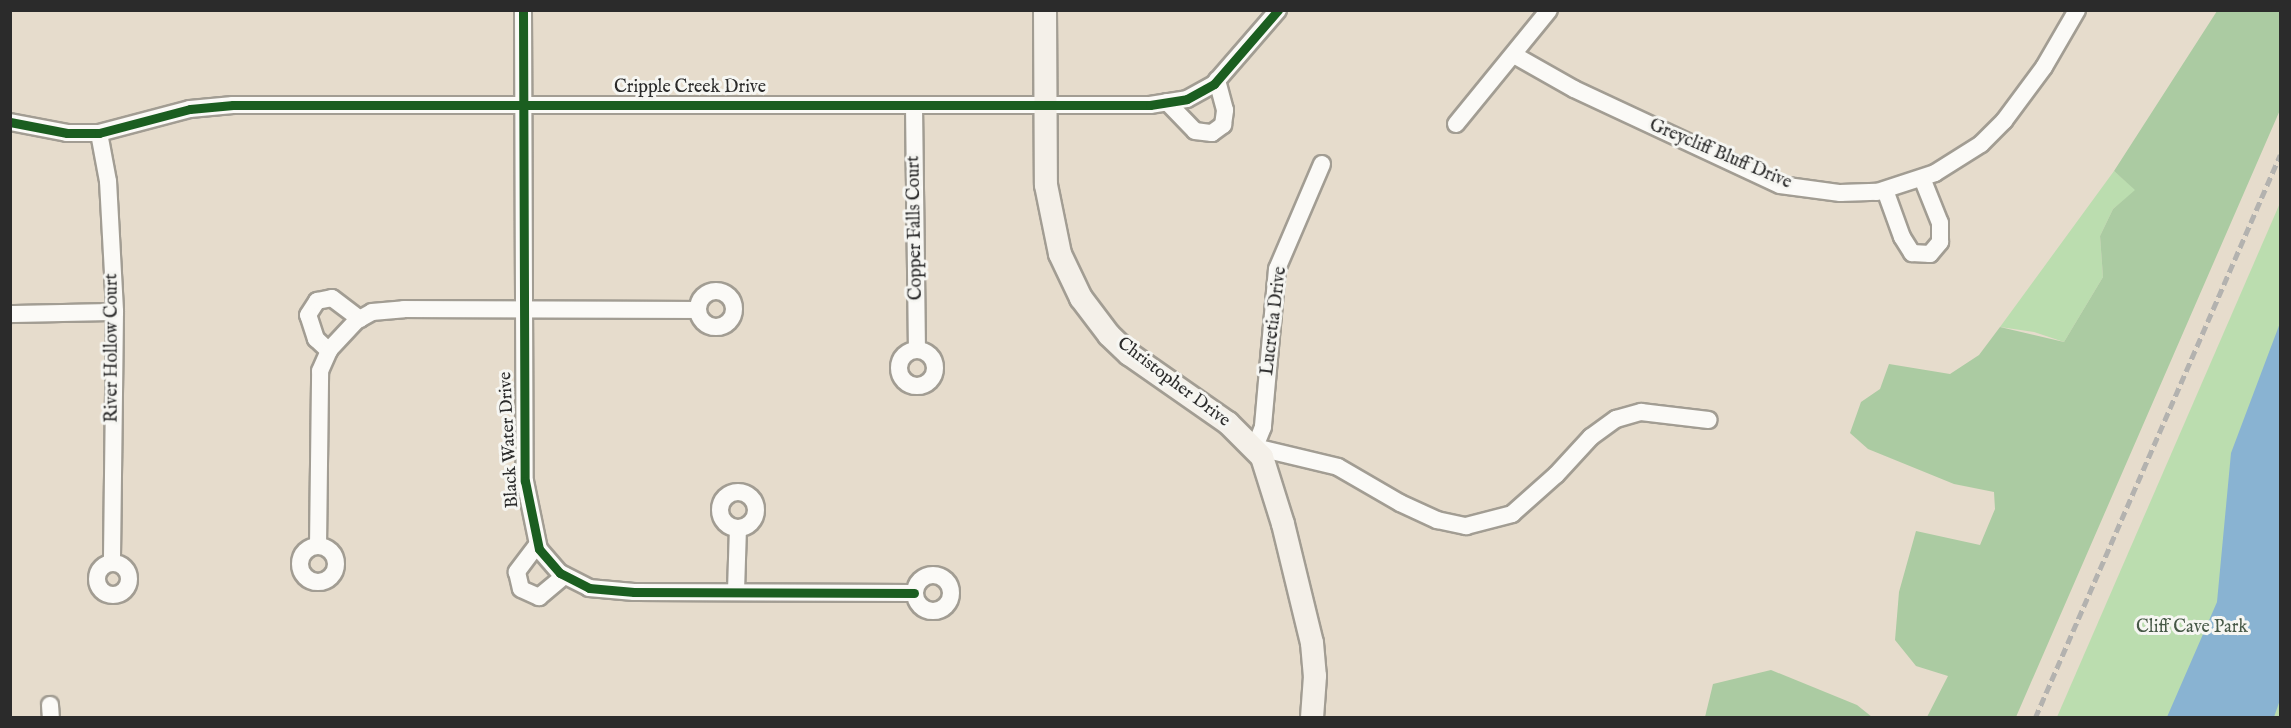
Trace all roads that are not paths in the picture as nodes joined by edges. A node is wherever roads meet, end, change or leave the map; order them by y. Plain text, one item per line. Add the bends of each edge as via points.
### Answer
1 (523, 10) edge
2 (1045, 10) edge
3 (1278, 10) edge
4 (1549, 10) edge
5 (2077, 10) edge
6 (1514, 55) junction
7 (1217, 80) junction
8 (1167, 102) junction
9 (522, 103) junction
10 (1045, 105) junction
11 (914, 106) junction
12 (10, 122) edge
13 (1456, 124) dead end
14 (99, 133) junction
15 (1322, 165) dead end
16 (1922, 178) junction
17 (1885, 190) junction
18 (522, 309) junction
19 (697, 309) dead end
20 (115, 312) junction
21 (10, 314) edge
22 (360, 319) junction
23 (917, 350) dead end
24 (330, 351) junction
25 (1709, 420) dead end
26 (1255, 447) junction
27 (738, 528) dead end
28 (537, 545) junction
29 (318, 546) dead end
30 (112, 563) dead end
31 (564, 576) junction
32 (736, 591) junction
33 (914, 593) dead end
34 (1312, 717) edge

1 - 9 street, Black Water Drive
2 - 10 street, Christopher Drive
3 - 7 street, Cripple Creek Drive
4 - 6 street
5 - 16 street, Greycliff Bluff Drive via 2044,67 2004,121 1954,163
6 - 13 street
6 - 17 street, Greycliff Bluff Drive via 1574,89 1780,184 1840,193
7 - 8 street, Cripple Creek Drive via 1201,93
7 - 8 street via 1226,110 1222,125 1212,133 1195,131
8 - 10 street, Cripple Creek Drive
9 - 11 street, Cripple Creek Drive
9 - 14 street, Cripple Creek Drive via 233,105 190,109
9 - 18 street, Black Water Drive
10 - 11 street, Cripple Creek Drive
10 - 26 street, Christopher Drive via 1048,209 1060,254 1081,298 1129,354 1228,423
11 - 23 street, Copper Falls Court
12 - 14 street, Cripple Creek Drive via 67,133
14 - 20 street, River Hollow Court via 108,181
15 - 26 street, Lucretia Drive via 1277,269 1263,427
16 - 17 street, Greycliff Bluff Drive
16 - 17 street via 1940,223 1940,242 1930,254 1912,253
18 - 19 street
18 - 22 street via 404,309 372,312
18 - 28 street, Black Water Drive via 525,481
20 - 21 street
20 - 30 street, River Hollow Court
22 - 24 street via 343,332
22 - 24 street via 332,298 316,300 308,315 316,339
24 - 29 street via 320,371
25 - 26 street via 1641,412 1616,419 1591,437 1512,514 1466,526 1437,520 1338,467
26 - 34 street, Christopher Drive via 1274,490 1306,617 1314,668
27 - 32 street
28 - 31 street
28 - 31 street via 517,572 521,589 539,597
31 - 32 street via 589,588 634,592
32 - 33 street

